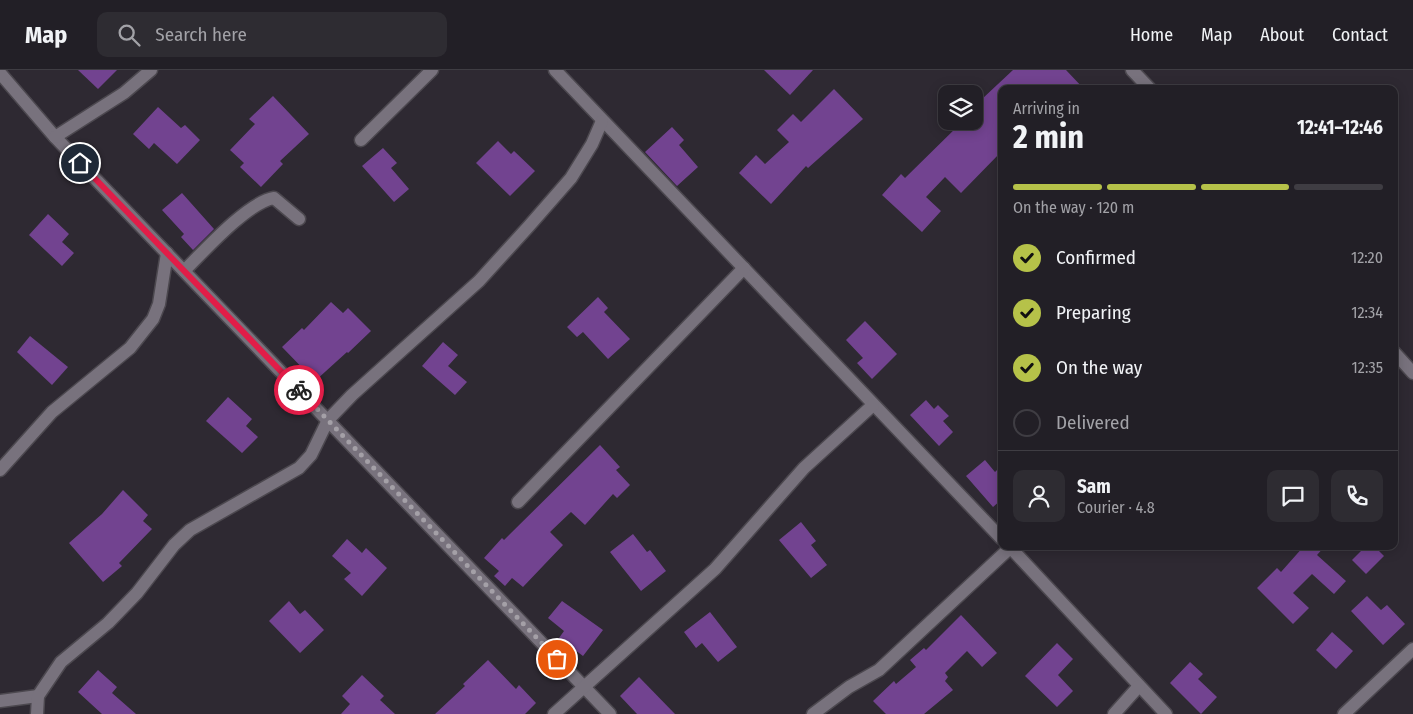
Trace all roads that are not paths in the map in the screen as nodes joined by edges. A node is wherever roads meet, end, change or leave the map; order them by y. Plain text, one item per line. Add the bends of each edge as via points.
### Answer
1 (151, 70) edge
2 (432, 70) edge
3 (555, 70) edge
4 (1132, 70) edge
5 (0, 73) edge
6 (1146, 85) edge
7 (602, 121) junction
8 (55, 137) junction
9 (361, 140) dead end
10 (299, 219) dead end
11 (167, 253) junction
12 (744, 268) junction
13 (184, 271) junction
14 (1398, 357) edge
15 (1413, 374) edge
16 (872, 405) junction
17 (328, 420) junction
18 (0, 470) edge
19 (518, 502) dead end
20 (998, 535) edge
21 (1007, 550) edge
22 (1013, 550) edge
23 (1413, 649) edge
24 (1139, 686) junction
25 (584, 687) junction
26 (38, 696) junction
27 (0, 701) edge
28 (36, 714) edge
29 (554, 714) edge
30 (610, 714) edge
31 (813, 714) edge
32 (1114, 714) edge
33 (1166, 714) edge
34 (1344, 714) edge

1 - 8 street via 124,93
2 - 9 street
3 - 7 street
4 - 6 street
5 - 8 street
7 - 12 street
7 - 17 street via 592,144 570,178 479,281
8 - 11 street
10 - 13 street via 274,198 262,202 234,223
11 - 13 street
11 - 18 street via 159,304 153,319 130,348 52,412
12 - 16 street
12 - 19 street
13 - 17 street
14 - 15 street
16 - 20 street
16 - 25 street via 804,468 715,569
17 - 25 street
17 - 26 street via 311,455 298,468 190,530 174,545 137,593 108,623 61,662
21 - 31 street via 879,670
22 - 24 street
23 - 34 street
24 - 32 street
24 - 33 street
25 - 29 street
25 - 30 street
26 - 27 street
26 - 28 street

